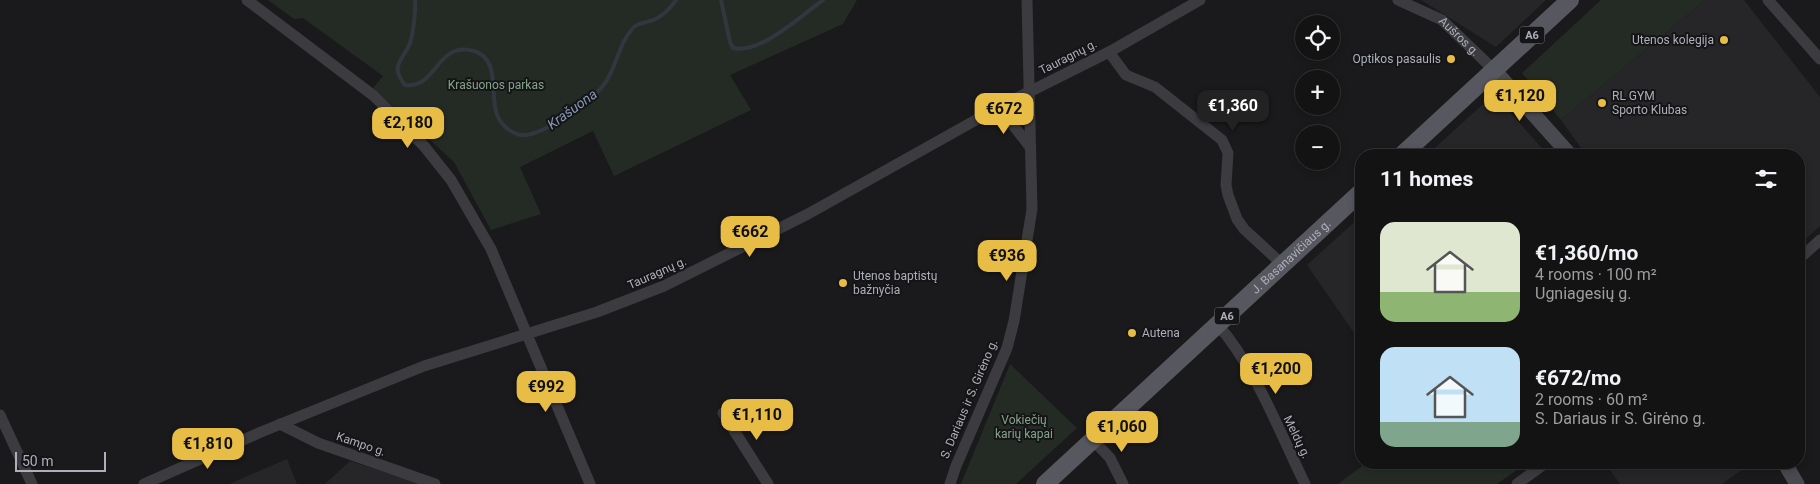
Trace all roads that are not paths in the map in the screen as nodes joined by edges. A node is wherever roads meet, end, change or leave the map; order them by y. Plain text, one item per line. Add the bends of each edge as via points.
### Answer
1 (247, 0) edge
2 (1027, 0) edge
3 (1200, 0) edge
4 (1398, 0) edge
5 (1570, 0) edge
6 (1768, 0) edge
7 (1109, 52) junction
8 (1820, 59) edge
9 (1494, 70) junction
10 (1029, 92) junction
11 (999, 107) junction
12 (1030, 147) junction
13 (1408, 149) edge
14 (1565, 149) edge
15 (1355, 198) edge
16 (1820, 240) edge
17 (1805, 254) edge
18 (1283, 265) junction
19 (1218, 325) junction
20 (526, 333) junction
21 (724, 413) dead end
22 (0, 415) edge
23 (280, 424) junction
24 (1094, 440) junction
25 (1537, 469) edge
26 (1788, 469) edge
27 (32, 484) edge
28 (144, 484) edge
29 (435, 484) edge
30 (590, 484) edge
31 (768, 484) edge
32 (950, 484) edge
33 (1045, 484) edge
34 (1123, 484) edge
35 (1305, 484) edge
36 (1517, 484) edge
37 (1797, 484) edge

1 - 20 street via 374,96 438,163 480,227
2 - 10 street, S. Dariaus ir S. Girėno g.
3 - 7 street, Tauragnų g.
4 - 9 street, Aušros g. via 1442,20
5 - 9 main road, A6
6 - 8 street
7 - 10 street, Tauragnų g.
7 - 18 street via 1126,75 1155,87 1222,140 1228,154 1226,185 1237,219
9 - 13 main road, A6
9 - 14 street, Aušros g.
10 - 11 street, Tauragnų g.
10 - 12 street, S. Dariaus ir S. Girėno g.
11 - 12 street
11 - 20 street, Tauragnų g. via 808,214 695,272 632,299
12 - 32 street, S. Dariaus ir S. Girėno g. via 1032,209 1014,321 1007,348
15 - 18 main road, J. Basanavičiaus g. / A6
16 - 17 street
18 - 19 main road, J. Basanavičiaus g. / A6
19 - 24 main road, J. Basanavičiaus g. / A6
19 - 35 street, Meldų g. via 1228,336 1261,393
20 - 23 street, Tauragnų g. via 424,366
20 - 30 street
21 - 31 street
22 - 27 street
23 - 28 street, Tauragnų g.
23 - 29 street, Kampo g. via 318,443
24 - 33 main road, J. Basanavičiaus g. / A6
24 - 34 street via 1110,458
25 - 36 street
26 - 37 street

